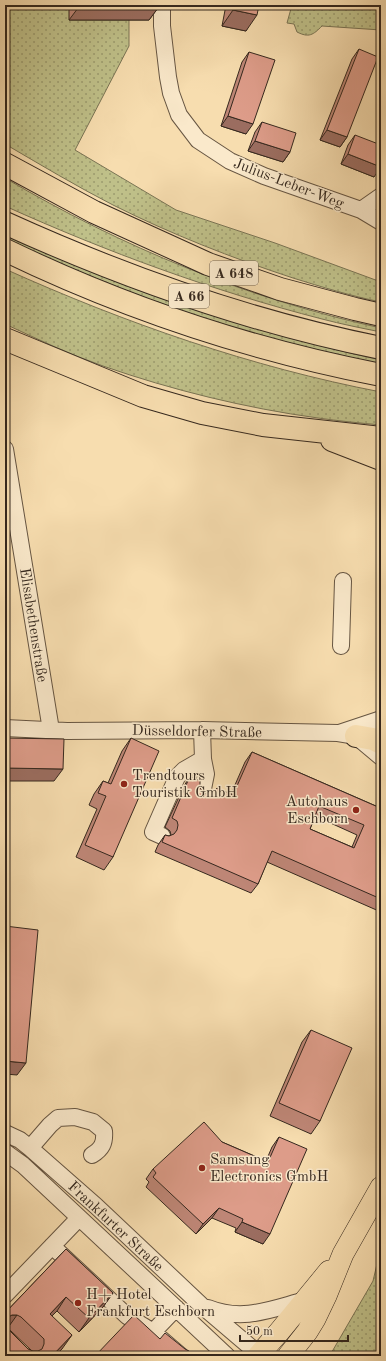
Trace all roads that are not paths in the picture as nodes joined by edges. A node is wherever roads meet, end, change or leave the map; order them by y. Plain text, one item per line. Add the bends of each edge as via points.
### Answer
1 (162, 5) edge
2 (5, 164) edge
3 (381, 196) edge
4 (361, 210) junction
5 (381, 222) edge
6 (5, 223) edge
7 (5, 250) edge
8 (381, 315) edge
9 (5, 339) edge
10 (381, 348) edge
11 (381, 375) edge
12 (307, 430) junction
13 (381, 438) edge
14 (5, 449) edge
15 (381, 459) edge
16 (343, 581) dead end
17 (341, 646) dead end
18 (381, 719) edge
19 (5, 728) edge
20 (51, 730) junction
21 (202, 730) junction
22 (347, 735) junction
23 (381, 743) edge
24 (381, 757) edge
25 (203, 759) junction
26 (202, 794) edge
27 (162, 836) dead end
28 (5, 1133) edge
29 (30, 1148) junction
30 (5, 1152) edge
31 (92, 1155) dead end
32 (381, 1187) edge
33 (79, 1218) junction
34 (52, 1246) junction
35 (343, 1254) junction
36 (5, 1295) edge
37 (306, 1300) junction
38 (201, 1305) junction
39 (176, 1308) junction
40 (153, 1332) junction
41 (181, 1356) edge
42 (227, 1356) edge
43 (259, 1356) edge
44 (288, 1356) edge

1 - 4 street, Julius-Leber-Weg via 171,92 179,115 198,140 230,161 264,176
2 - 8 highway, A 648 via 94,212 208,264 280,289
3 - 4 street, Julius-Leber-Weg
4 - 5 street, Julius-Leber-Weg
6 - 10 highway, A 66 via 109,268 196,298 270,321
7 - 11 highway, A 66 via 90,288 188,324 267,348
9 - 12 highway via 143,396 202,413
12 - 13 highway
12 - 15 highway
14 - 20 street, Elisabethenstraße
16 - 17 street
18 - 22 street, Düsseldorfer Straße
19 - 20 street, Düsseldorfer Straße
20 - 21 street, Düsseldorfer Straße
21 - 22 street, Düsseldorfer Straße
21 - 25 street
22 - 23 highway via 373,739
22 - 24 street
25 - 26 street via 206,774
25 - 27 street via 177,777 153,832
28 - 29 street, Frankfurter Straße
29 - 31 street via 58,1118 75,1117 93,1122 104,1131 105,1141 100,1150
29 - 38 street, Frankfurter Straße
30 - 33 street, Frankfurter Straße via 23,1165
32 - 35 main road
33 - 34 street
33 - 39 street, Frankfurter Straße
34 - 36 street
34 - 40 street via 127,1316
35 - 37 main road
35 - 44 main road via 315,1319
37 - 38 street via 270,1310 236,1315 225,1314
37 - 43 main road
38 - 43 street, Frankfurter Straße
39 - 40 street
39 - 42 street, Frankfurter Straße
40 - 41 street

